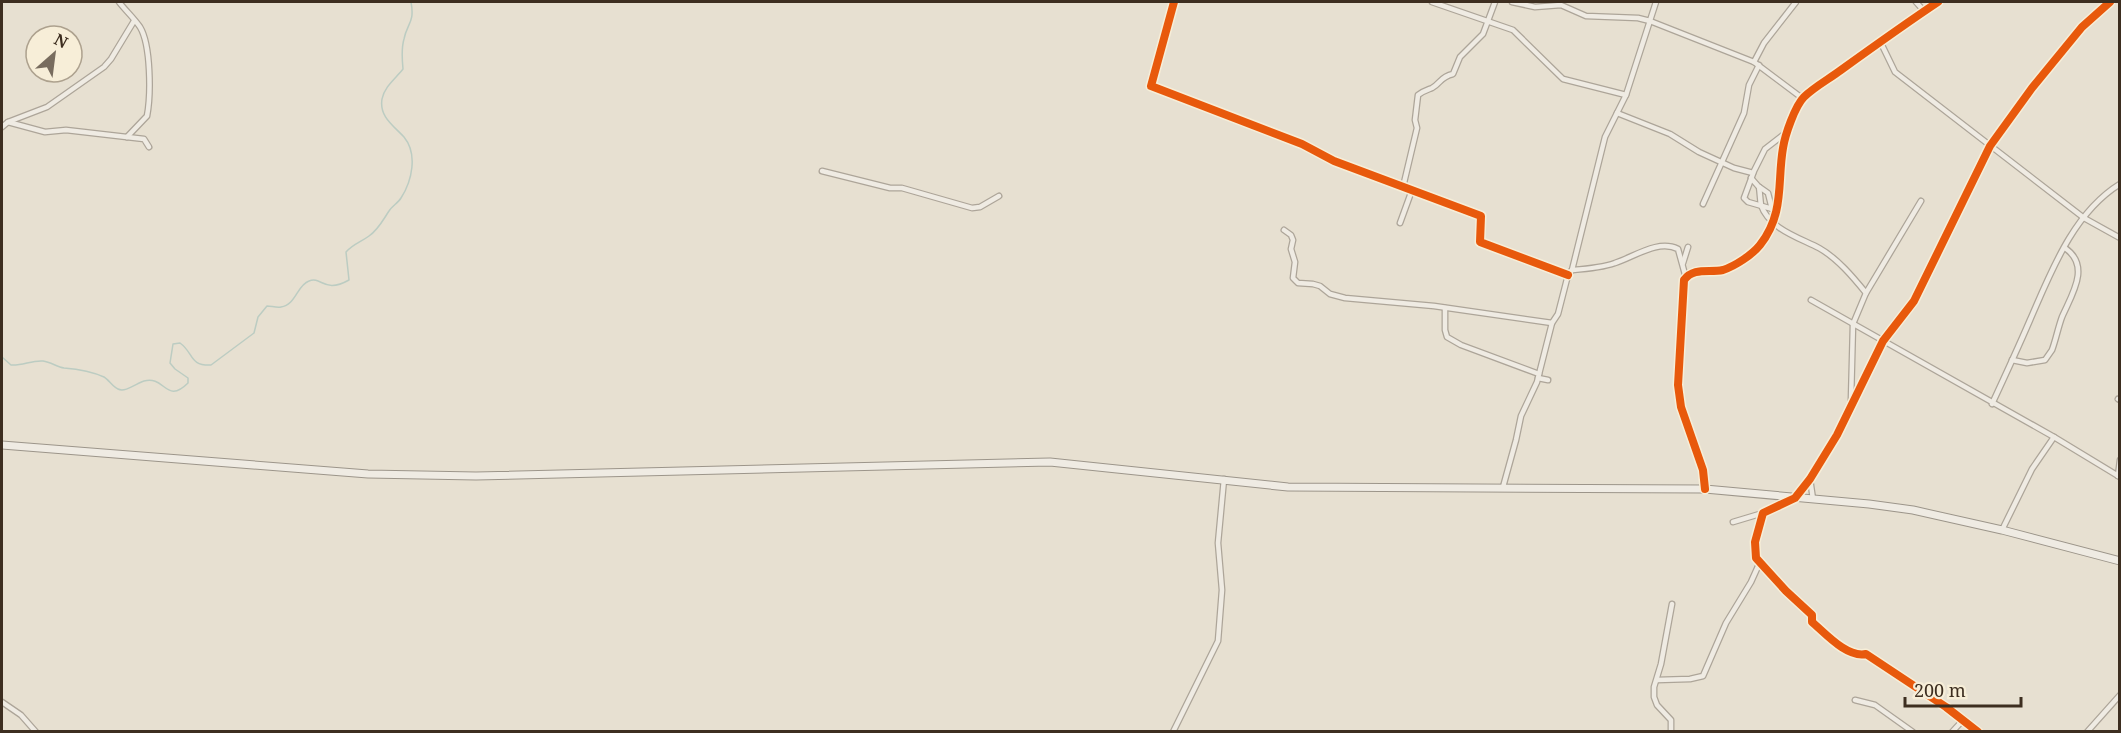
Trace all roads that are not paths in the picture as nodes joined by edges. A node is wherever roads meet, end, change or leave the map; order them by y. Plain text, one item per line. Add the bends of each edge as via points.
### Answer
1 (118, 2) edge
2 (1174, 2) edge
3 (1432, 2) edge
4 (1495, 2) edge
5 (1512, 2) edge
6 (1564, 2) edge
7 (1656, 2) edge
8 (1796, 2) edge
9 (1916, 2) edge
10 (1938, 2) edge
11 (2110, 2) edge
12 (1568, 8) junction
13 (1924, 11) junction
14 (134, 21) junction
15 (1489, 21) junction
16 (1650, 21) junction
17 (1880, 41) junction
18 (1754, 62) junction
19 (1759, 65) junction
20 (1626, 95) junction
21 (1802, 98) junction
22 (1617, 112) junction
23 (8, 122) junction
24 (2, 127) edge
25 (1787, 132) junction
26 (127, 137) junction
27 (1990, 146) junction
28 (149, 147) dead end
29 (1722, 162) junction
30 (822, 171) dead end
31 (1752, 176) junction
32 (2120, 184) edge
33 (1402, 187) junction
34 (1759, 187) junction
35 (1412, 190) junction
36 (999, 196) dead end
37 (1922, 201) dead end
38 (1703, 204) dead end
39 (1762, 206) junction
40 (1774, 210) junction
41 (2084, 218) junction
42 (1773, 220) junction
43 (1400, 223) dead end
44 (1284, 230) dead end
45 (2120, 238) edge
46 (1688, 247) dead end
47 (2065, 248) junction
48 (1683, 262) junction
49 (1570, 272) junction
50 (1686, 278) junction
51 (1866, 293) junction
52 (1811, 300) dead end
53 (1446, 308) junction
54 (1552, 323) junction
55 (1853, 324) junction
56 (1883, 341) junction
57 (2012, 360) junction
58 (1539, 376) junction
59 (1548, 380) dead end
60 (1851, 402) junction
61 (1992, 404) junction
62 (2054, 437) junction
63 (2, 445) edge
64 (2120, 460) edge
65 (2119, 477) edge
66 (1224, 479) junction
67 (1810, 479) junction
68 (1503, 487) junction
69 (1705, 489) junction
70 (1795, 498) junction
71 (1813, 499) junction
72 (1763, 513) junction
73 (1734, 522) dead end
74 (2002, 530) junction
75 (2120, 561) edge
76 (1760, 562) junction
77 (1672, 604) dead end
78 (1657, 680) junction
79 (2120, 695) edge
80 (1855, 700) dead end
81 (2, 702) edge
82 (1964, 720) junction
83 (36, 732) edge
84 (1173, 732) edge
85 (1671, 732) edge
86 (1912, 732) edge
87 (1952, 732) edge
88 (1978, 732) edge
89 (2087, 732) edge

1 - 14 street
2 - 33 street via 1151,86
3 - 15 street
4 - 15 street
5 - 12 street
6 - 12 street
7 - 16 street
8 - 18 street
9 - 13 street
10 - 13 street
11 - 27 street via 2082,27 2031,88
12 - 16 street via 1586,16
13 - 17 street
14 - 23 street via 104,67 47,107
14 - 26 street via 143,33 147,52 148,112 146,120
15 - 20 street via 1513,30 1563,79
15 - 33 street via 1483,34 1460,57 1453,74 1418,95 1417,128
16 - 18 street
16 - 20 street
17 - 21 street
17 - 27 street via 1895,72
18 - 19 street
19 - 21 street
19 - 29 street via 1749,85 1744,113
20 - 22 street
21 - 25 street
22 - 29 street
22 - 49 street via 1605,138
23 - 24 street
23 - 26 street via 45,132 66,130
25 - 31 street via 1765,149
25 - 40 street
26 - 28 street via 144,139
27 - 41 street
27 - 56 street via 1914,301
29 - 31 street
29 - 38 street
30 - 36 street via 972,208
31 - 34 street
31 - 39 street via 1744,198
32 - 41 street via 2106,192
33 - 35 street
34 - 39 street
34 - 40 street via 1768,193
35 - 43 street
35 - 49 street via 1481,216 1480,242
37 - 51 street
39 - 40 street
39 - 42 street
40 - 42 street
41 - 45 street
41 - 47 street
42 - 50 street via 1763,242 1747,257 1724,270 1699,271
42 - 51 street via 1786,233 1821,249
44 - 53 street via 1293,240 1293,278 1298,284 1313,284 1345,298
46 - 48 street
47 - 57 street
47 - 57 street via 2077,259 2078,276 2052,350 2046,360
48 - 49 street via 1678,249 1664,245 1613,264
48 - 50 street
49 - 54 street
50 - 69 street via 1678,385
51 - 55 street
52 - 55 street
53 - 54 street
53 - 58 street via 1447,337
54 - 58 street
55 - 56 street
55 - 60 street
56 - 60 street
56 - 61 street
57 - 61 street
58 - 59 street
58 - 68 street via 1521,416
60 - 67 street via 1837,435
61 - 62 street
62 - 65 street
62 - 74 street via 2032,469
63 - 66 main road via 368,474 476,476 1050,462
64 - 65 street
66 - 68 main road via 1288,487
66 - 84 street via 1218,543 1222,590 1218,641
67 - 70 street
67 - 71 street
68 - 69 main road
69 - 70 main road
70 - 71 main road
70 - 72 street
71 - 74 main road via 1913,510
72 - 73 street
72 - 76 street via 1755,551
74 - 75 main road
76 - 78 street via 1703,675
76 - 82 street via 1831,639 1848,651 1866,654
77 - 78 street
78 - 85 street via 1654,697 1671,720
79 - 89 street
80 - 86 street via 1875,705
81 - 83 street
82 - 87 street
82 - 88 street

